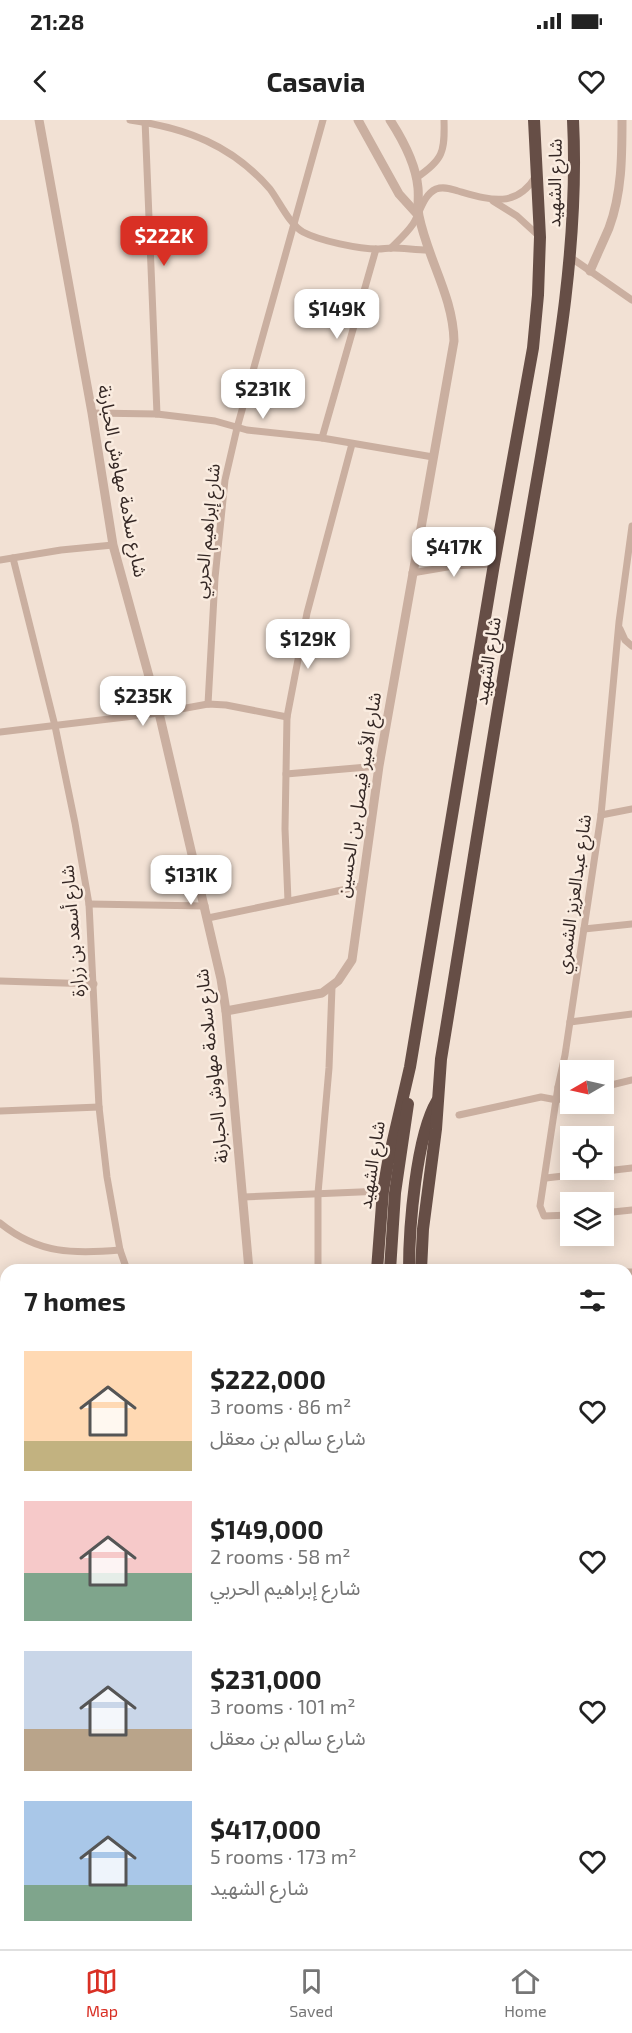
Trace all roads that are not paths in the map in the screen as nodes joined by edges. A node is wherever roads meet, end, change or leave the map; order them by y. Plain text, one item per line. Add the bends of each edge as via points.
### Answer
1 (39, 120) edge
2 (130, 120) edge
3 (323, 120) edge
4 (358, 120) edge
5 (390, 120) edge
6 (444, 120) edge
7 (534, 120) edge
8 (573, 120) edge
9 (622, 120) edge
10 (145, 121) edge
11 (536, 176) junction
12 (416, 178) junction
13 (490, 200) junction
14 (418, 214) junction
15 (294, 225) junction
16 (540, 237) junction
17 (391, 248) junction
18 (376, 249) junction
19 (428, 250) junction
20 (570, 257) junction
21 (590, 271) junction
22 (632, 300) edge
23 (92, 413) junction
24 (157, 414) junction
25 (237, 428) junction
26 (322, 438) junction
27 (352, 444) junction
28 (433, 457) junction
29 (632, 526) edge
30 (113, 545) junction
31 (13, 558) junction
32 (0, 560) edge
33 (494, 564) junction
34 (412, 573) junction
35 (619, 622) junction
36 (632, 646) edge
37 (208, 704) junction
38 (159, 713) junction
39 (287, 717) junction
40 (55, 726) junction
41 (0, 732) edge
42 (379, 766) junction
43 (286, 774) junction
44 (632, 809) edge
45 (601, 815) junction
46 (361, 886) junction
47 (288, 901) junction
48 (89, 904) junction
49 (205, 906) junction
50 (208, 918) junction
51 (632, 924) edge
52 (584, 929) junction
53 (0, 981) edge
54 (94, 984) junction
55 (332, 987) junction
56 (226, 1011) junction
57 (632, 1014) edge
58 (570, 1022) junction
59 (410, 1067) junction
60 (632, 1080) edge
61 (614, 1084) edge
62 (558, 1087) joint
63 (438, 1099) junction
64 (557, 1100) junction
65 (99, 1107) junction
66 (0, 1111) edge
67 (459, 1115) dead end
68 (632, 1168) edge
69 (546, 1178) junction
70 (383, 1191) junction
71 (318, 1193) junction
72 (243, 1197) junction
73 (632, 1210) edge
74 (614, 1212) edge
75 (560, 1215) edge
76 (0, 1223) edge
77 (120, 1250) junction
78 (125, 1264) edge
79 (249, 1264) edge
80 (318, 1264) edge
81 (377, 1264) edge
82 (390, 1264) edge
83 (409, 1264) edge
84 (421, 1264) edge

1 - 23 street, شارع سلامة مهاوش الحبارنة
2 - 10 street
3 - 15 street, شارع إبراهيم الحربي
4 - 14 street, شارع الأمير فيصل بن الحسين via 399,194
5 - 12 street, شارع الأمير فيصل بن الحسين
6 - 12 street via 443,153
7 - 11 highway, شارع الشهيد
8 - 20 highway, شارع الشهيد
9 - 21 street via 616,203
10 - 15 street via 222,148 265,184
10 - 24 street
11 - 13 street via 531,186 512,198
11 - 16 highway, شارع الشهيد
12 - 14 street, شارع الأمير فيصل بن الحسين
13 - 14 street via 441,188 431,192
13 - 16 street via 517,216
14 - 17 street
14 - 19 street, شارع الأمير فيصل بن الحسين
15 - 18 street via 315,237
15 - 25 street, شارع إبراهيم الحربي
16 - 33 highway, شارع الشهيد via 533,348
17 - 18 street
17 - 19 street
18 - 26 street
19 - 28 street, شارع الأمير فيصل بن الحسين via 451,310 454,333
20 - 21 street
20 - 63 highway, شارع الشهيد via 441,1059
21 - 22 street
23 - 24 street
23 - 30 street, شارع سلامة مهاوش الحبارنة
24 - 25 street via 215,420
25 - 26 street
25 - 37 street, شارع إبراهيم الحربي via 225,480 220,527
26 - 27 street
27 - 28 street
27 - 39 street via 307,613
28 - 34 street, شارع الأمير فيصل بن الحسين
29 - 35 street, شارع عبدالعزيز الشمري
30 - 31 street
30 - 38 street, شارع سلامة مهاوش الحبارنة
31 - 32 street
31 - 40 street, شارع أسعد بن زرارة
33 - 34 street
33 - 59 highway, شارع الشهيد
34 - 42 street, شارع الأمير فيصل بن الحسين
35 - 36 street via 620,632
35 - 45 street, شارع عبدالعزيز الشمري
37 - 38 street
37 - 39 street
38 - 40 street
38 - 49 street, شارع سلامة مهاوش الحبارنة
39 - 43 street
40 - 41 street
40 - 48 street, شارع أسعد بن زرارة
42 - 43 street
42 - 46 street, شارع الأمير فيصل بن الحسين
43 - 47 street
44 - 45 street
45 - 52 street, شارع عبدالعزيز الشمري
46 - 47 street
46 - 55 street, شارع الأمير فيصل بن الحسين via 352,960
47 - 50 street
48 - 49 street
48 - 54 street, شارع أسعد بن زرارة
49 - 50 street, شارع سلامة مهاوش الحبارنة
50 - 56 street, شارع سلامة مهاوش الحبارنة
51 - 52 street
52 - 58 street, شارع عبدالعزيز الشمري
53 - 54 street
54 - 65 street, شارع أسعد بن زرارة
55 - 56 street via 311,996
55 - 71 street
56 - 72 street, شارع سلامة مهاوش الحبارنة
57 - 58 street
58 - 62 street, شارع عبدالعزيز الشمري
59 - 70 highway, شارع الشهيد
59 - 82 highway, شارع الشهيد
60 - 61 street
62 - 64 street, شارع عبدالعزيز الشمري
63 - 83 highway, شارع الشهيد via 426,1124
63 - 84 highway, شارع الشهيد
64 - 67 street via 537,1098
64 - 69 street, شارع عبدالعزيز الشمري
65 - 66 street
65 - 77 street, شارع أسعد بن زرارة
68 - 69 street
69 - 75 street, شارع عبدالعزيز الشمري via 540,1206 544,1216
70 - 71 street
70 - 81 highway, شارع الشهيد
71 - 72 street
71 - 80 street
72 - 79 street, شارع سلامة مهاوش الحبارنة
73 - 74 street
76 - 77 street via 36,1245 56,1250
77 - 78 street, شارع أسعد بن زرارة

